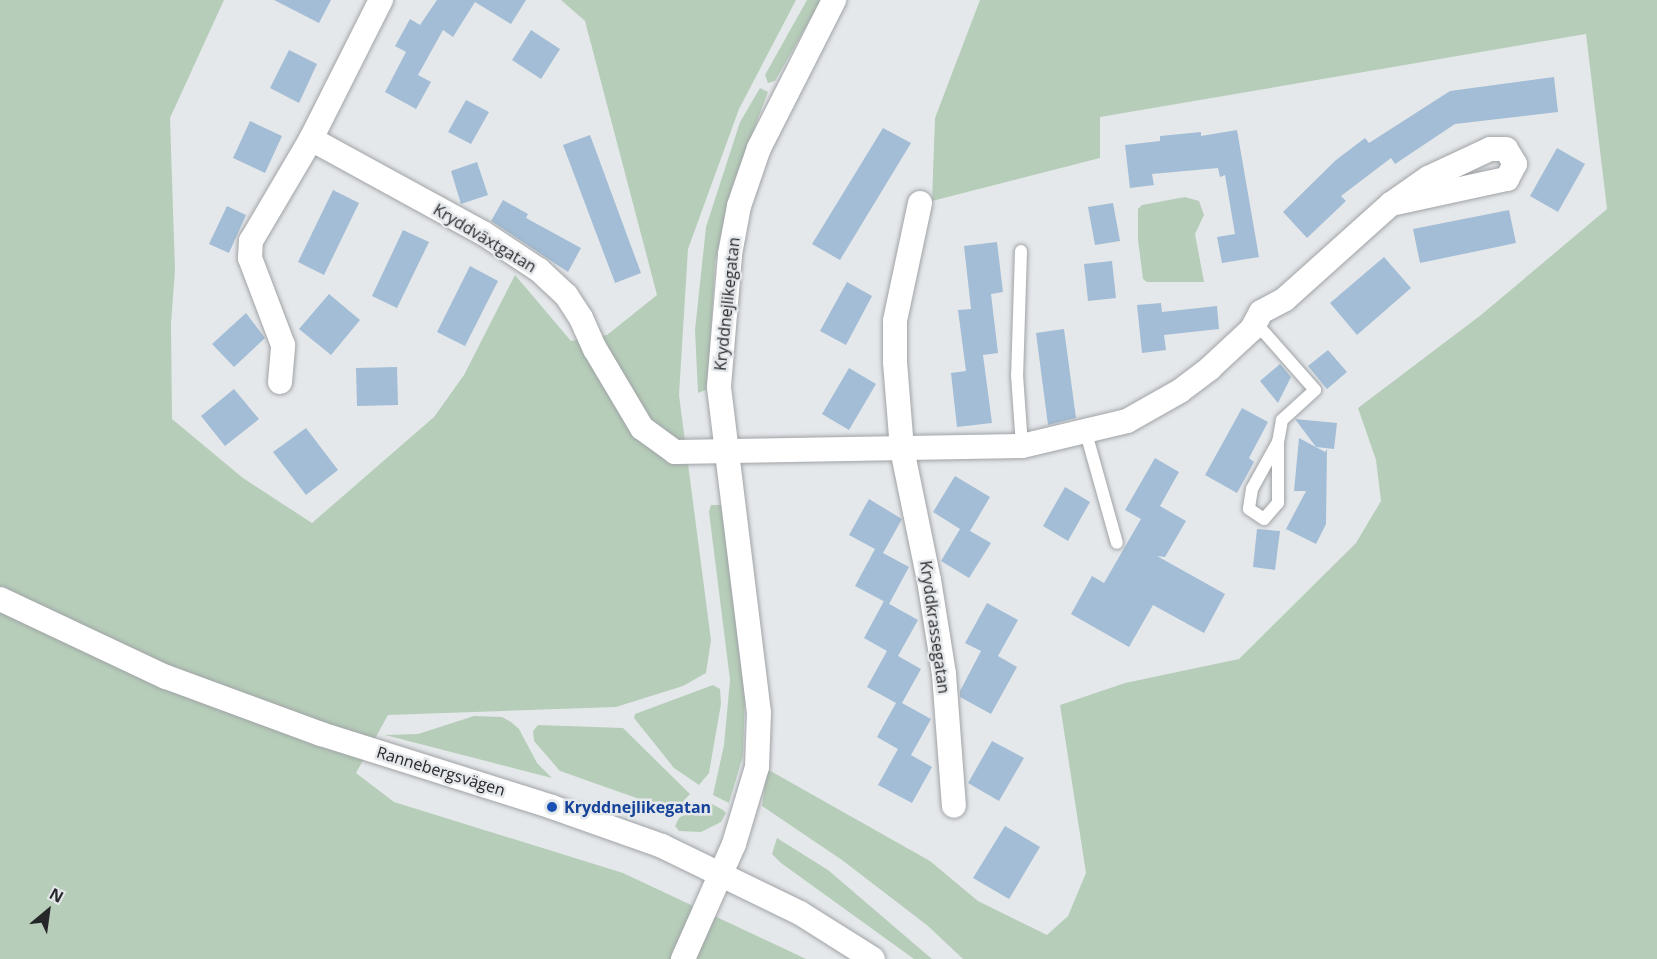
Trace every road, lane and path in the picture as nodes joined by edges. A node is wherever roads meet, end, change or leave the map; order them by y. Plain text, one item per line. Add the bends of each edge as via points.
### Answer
1 (381, 0) edge
2 (834, 0) edge
3 (311, 139) junction
4 (920, 203) dead end
5 (1391, 204) dead end
6 (1021, 250) dead end
7 (1256, 323) junction
8 (280, 382) dead end
9 (1086, 433) junction
10 (1278, 442) junction
11 (1022, 446) junction
12 (902, 450) junction
13 (726, 452) junction
14 (1117, 543) dead end
15 (0, 599) edge
16 (954, 807) dead end
17 (722, 873) junction
18 (683, 959) edge
19 (873, 959) edge

1 - 3 street
2 - 13 street, Kryddnejlikegatan via 771,121 739,206 721,327 719,386
3 - 8 street via 251,241 250,258 283,345
3 - 13 street, Kryddväxtgatan via 483,233 539,270 566,295 642,428 659,443 675,452
4 - 12 street, Kryddkrassegatan via 895,321
5 - 7 street via 1285,299 1262,312
6 - 11 lane via 1017,375
7 - 9 street via 1224,356 1180,391 1127,421
7 - 10 lane via 1315,390 1282,420
9 - 11 street
9 - 14 lane
10 - 10 lane via 1248,498 1248,509 1264,519 1278,503
11 - 12 street
12 - 13 street
12 - 16 street, Kryddkrassegatan via 926,558 944,674
13 - 17 street, Kryddnejlikegatan via 759,713 757,767 745,813
15 - 17 street, Rannebergsvägen via 166,677 321,734 616,828
17 - 18 street, Kryddnejlikegatan
17 - 19 street, Rannebergsvägen via 827,928

